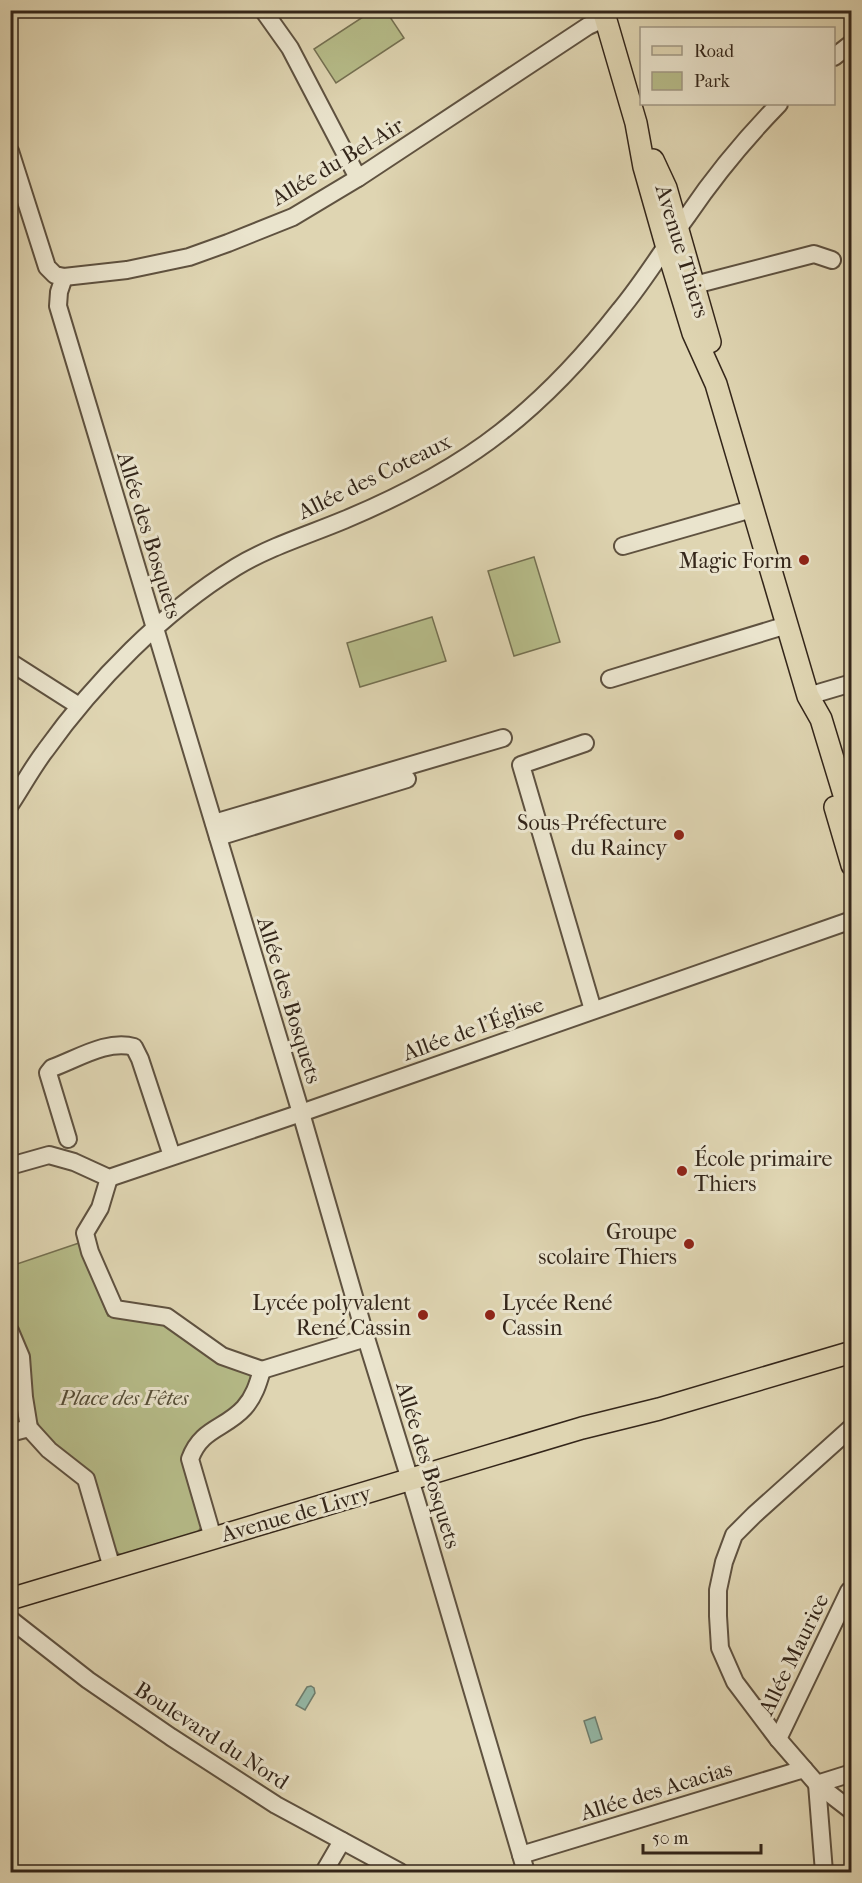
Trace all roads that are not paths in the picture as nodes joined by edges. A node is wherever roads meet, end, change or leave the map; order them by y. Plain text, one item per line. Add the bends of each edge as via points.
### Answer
1 (263, 10) edge
2 (604, 14) edge
3 (852, 43) edge
4 (835, 56) edge
5 (778, 105) edge
6 (636, 123) junction
7 (10, 151) edge
8 (358, 178) junction
9 (678, 230) junction
10 (667, 248) junction
11 (832, 260) dead end
12 (64, 277) junction
13 (687, 287) junction
14 (752, 509) junction
15 (623, 546) dead end
16 (787, 625) junction
17 (154, 630) junction
18 (10, 662) edge
19 (610, 679) dead end
20 (852, 682) edge
21 (808, 696) junction
22 (79, 706) junction
23 (503, 738) dead end
24 (585, 743) dead end
25 (407, 779) dead end
26 (16, 783) edge
27 (10, 805) edge
28 (852, 821) edge
29 (216, 830) junction
30 (852, 864) edge
31 (852, 920) edge
32 (593, 1010) junction
33 (301, 1113) junction
34 (68, 1139) dead end
35 (172, 1156) junction
36 (10, 1166) edge
37 (109, 1178) junction
38 (10, 1331) edge
39 (366, 1338) junction
40 (852, 1340) edge
41 (852, 1352) edge
42 (262, 1370) junction
43 (852, 1427) edge
44 (29, 1428) junction
45 (582, 1428) junction
46 (10, 1433) edge
47 (411, 1479) junction
48 (213, 1538) junction
49 (112, 1568) junction
50 (852, 1590) edge
51 (10, 1599) edge
52 (10, 1618) edge
53 (778, 1739) junction
54 (804, 1769) junction
55 (852, 1773) edge
56 (817, 1784) junction
57 (852, 1811) edge
58 (342, 1841) junction
59 (521, 1855) junction
60 (324, 1872) edge
61 (400, 1872) edge
62 (526, 1872) edge
63 (824, 1872) edge

1 - 8 street via 290,48
2 - 6 main road, Avenue Thiers
2 - 8 street, Allée du Bel-Air
3 - 4 street
5 - 9 street, Allée des Coteaux via 739,148
6 - 9 main road, Avenue Thiers via 666,188
6 - 10 main road, Avenue Thiers
7 - 12 street via 47,267
8 - 12 street, Allée du Bel-Air via 293,216 199,254 127,270
9 - 10 street, Allée des Coteaux
9 - 13 main road, Avenue Thiers
10 - 13 main road, Avenue Thiers
10 - 17 street, Allée des Coteaux via 587,351 501,432 452,467 406,491 237,567
11 - 13 street via 814,254
12 - 17 street, Allée des Bosquets via 58,306
13 - 14 main road, Avenue Thiers via 709,333 716,384
14 - 15 street
14 - 16 main road, Avenue Thiers
16 - 19 street
16 - 21 main road, Avenue Thiers
17 - 22 street, Allée des Coteaux
17 - 29 street, Allée des Bosquets
18 - 22 street
20 - 21 street
21 - 28 main road, Avenue Thiers via 820,719
21 - 30 main road, Avenue Thiers via 810,722
22 - 26 street, Allée des Coteaux
23 - 29 street
24 - 32 street via 521,765
25 - 29 street
26 - 27 street, Allée des Coteaux
29 - 33 street, Allée des Bosquets
31 - 32 street, Allée de l'Église
32 - 33 street, Allée de l'Église
33 - 35 street, Allée de l'Église
33 - 39 street, Allée des Bosquets
34 - 35 street via 48,1073 107,1047 124,1044 134,1047 140,1059
35 - 37 street, Allée de l'Église
36 - 37 street via 49,1155
37 - 42 street via 100,1208 85,1233 115,1309 167,1317 222,1356
38 - 44 street via 21,1357
39 - 42 street
39 - 47 street, Allée des Bosquets
40 - 45 main road, Avenue de Livry via 657,1400
41 - 45 main road, Avenue de Livry
42 - 48 street via 255,1392 243,1409 200,1439 190,1459
43 - 53 street via 734,1535 724,1562 718,1590 720,1648 735,1682
44 - 46 street
44 - 49 street via 49,1450 86,1479
45 - 47 main road, Avenue de Livry
47 - 48 main road, Avenue de Livry
47 - 59 street, Allée des Bosquets
48 - 49 main road, Avenue de Livry
49 - 51 main road, Avenue de Livry
50 - 53 street, Allée Maurice
52 - 58 street, Boulevard du Nord via 88,1680 171,1737 276,1805
53 - 54 street
54 - 56 street
54 - 59 street, Allée des Acacias
55 - 56 street
56 - 57 street
56 - 63 street
58 - 60 street
58 - 61 street, Boulevard du Nord
59 - 62 street, Allée des Bosquets

